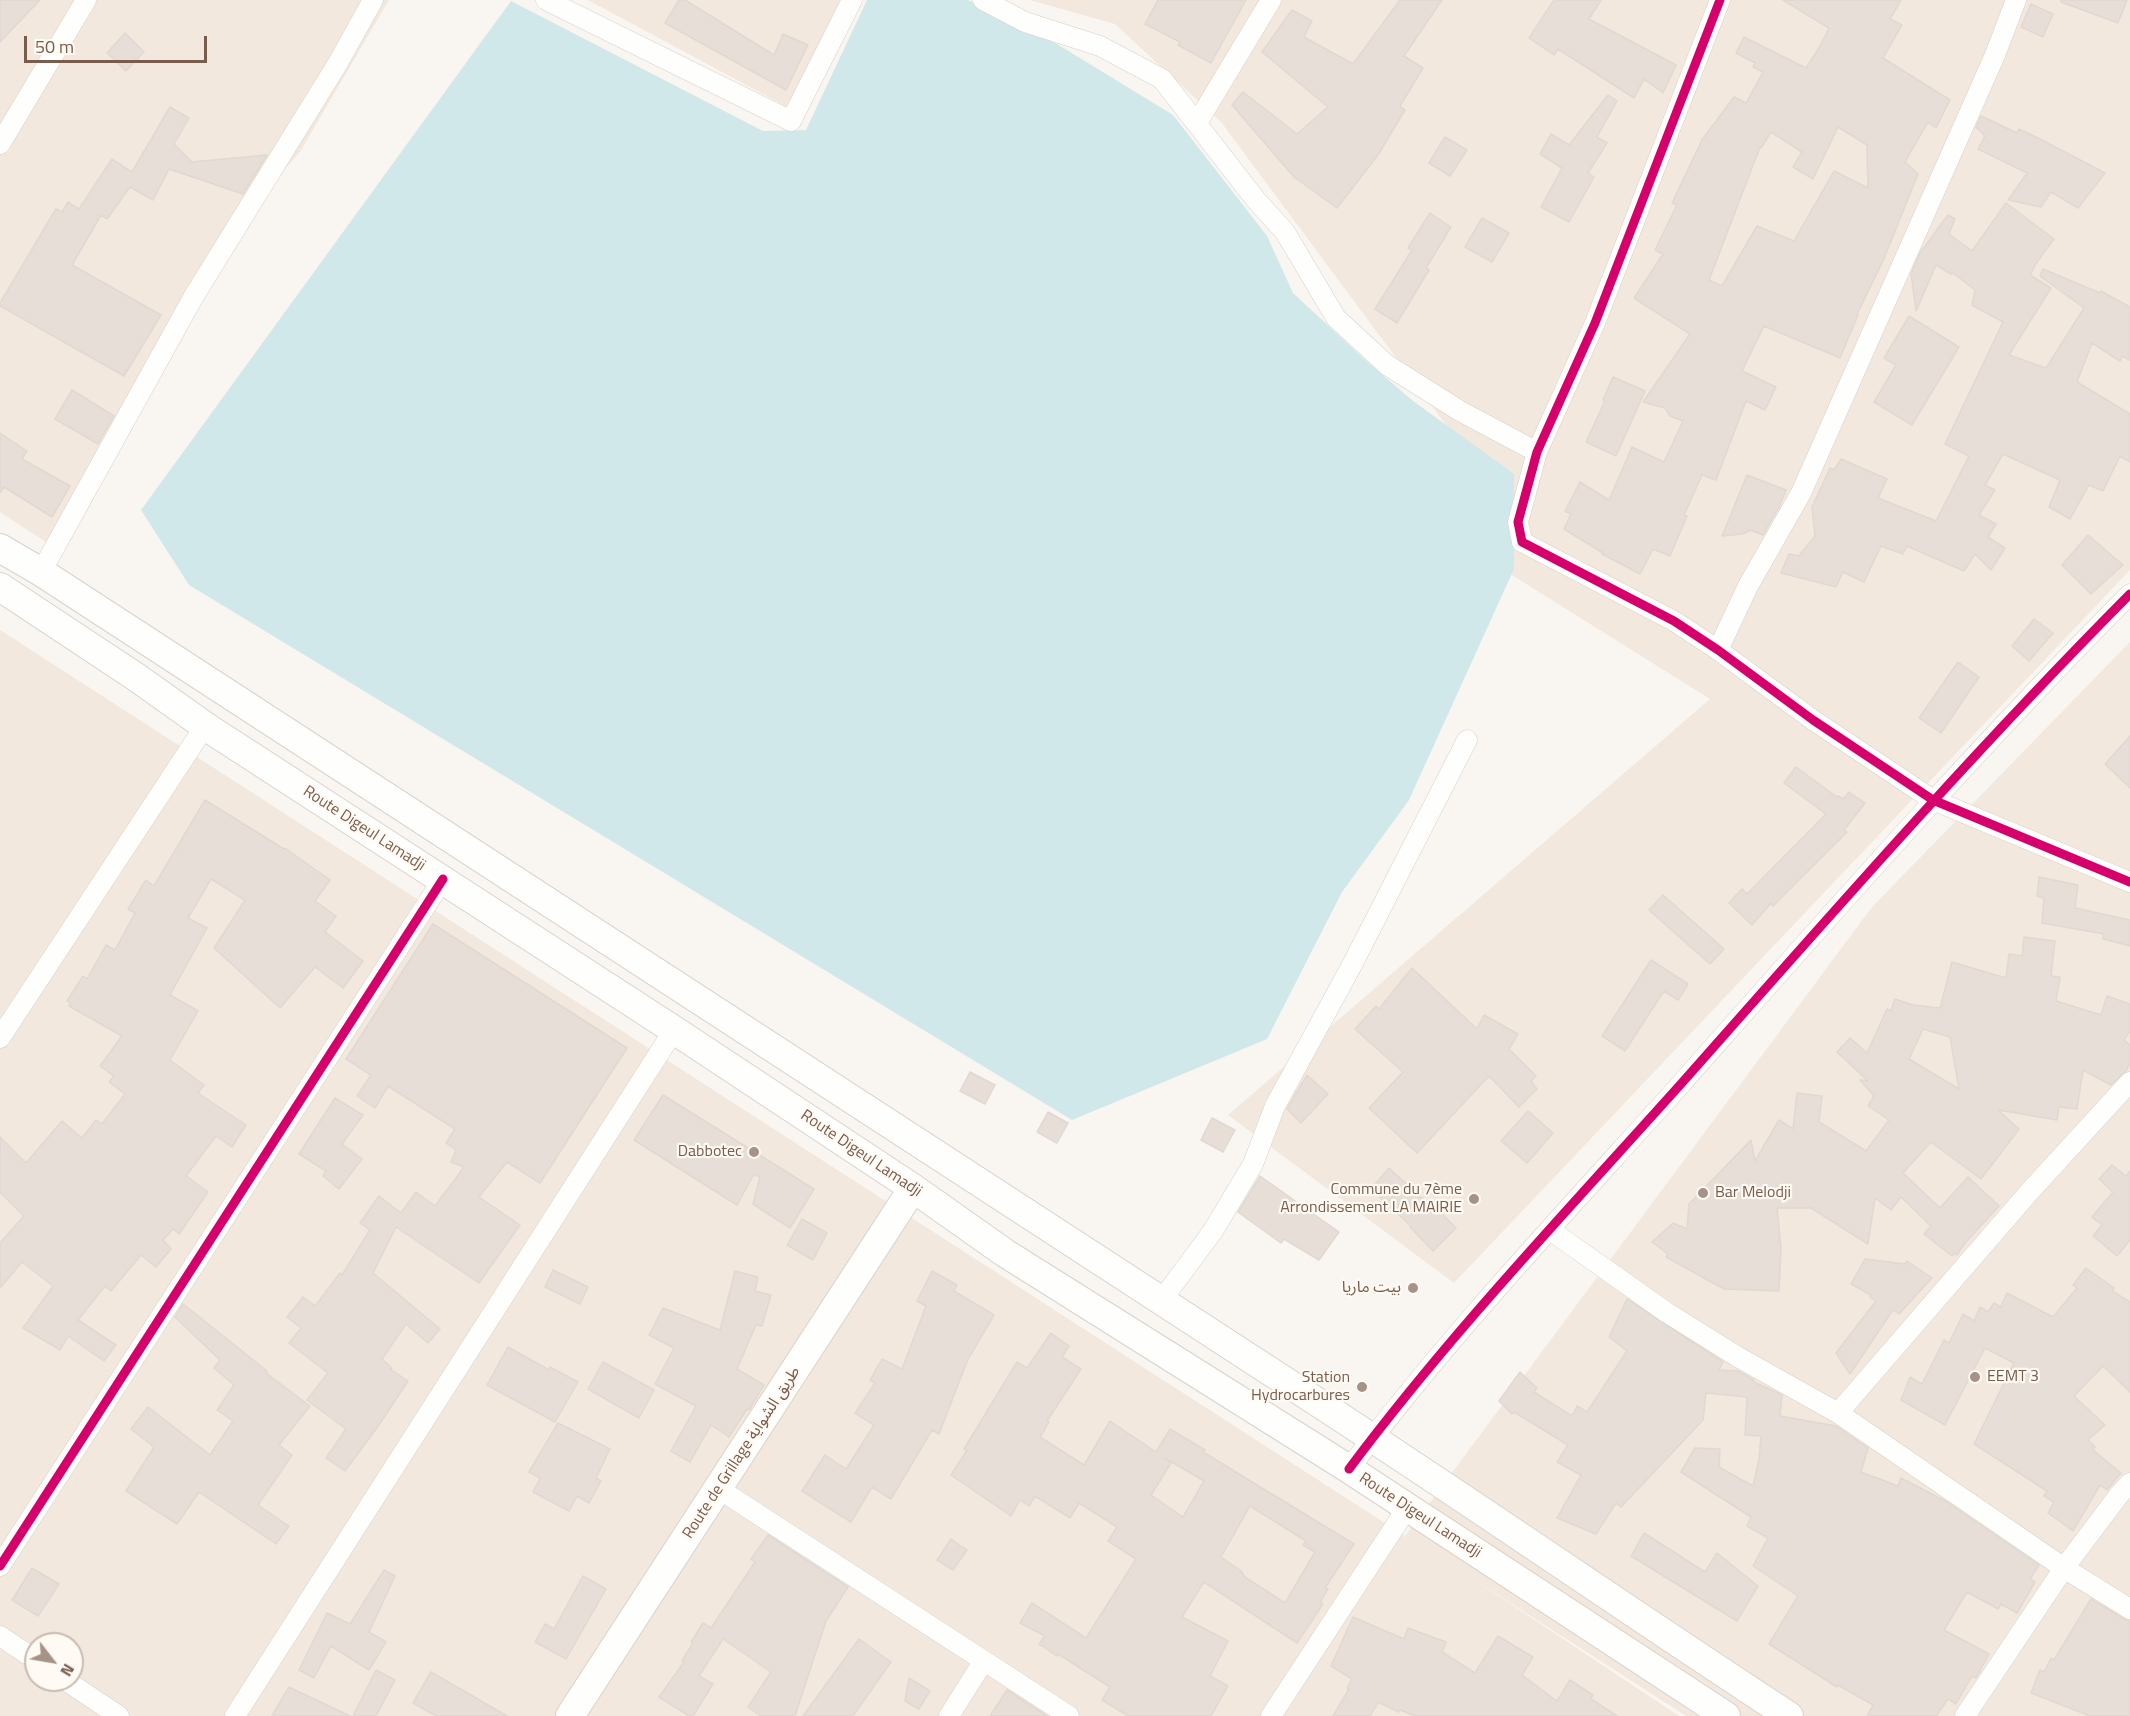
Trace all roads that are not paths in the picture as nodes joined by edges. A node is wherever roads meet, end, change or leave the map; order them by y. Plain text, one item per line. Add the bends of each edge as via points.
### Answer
1 (86, 0) edge
2 (373, 0) edge
3 (546, 0) edge
4 (852, 0) edge
5 (983, 0) edge
6 (1271, 0) edge
7 (1720, 0) edge
8 (2016, 0) edge
9 (1197, 123) junction
10 (0, 144) edge
11 (1537, 452) junction
12 (0, 548) edge
13 (41, 572) junction
14 (0, 587) edge
15 (2130, 594) edge
16 (1718, 650) junction
17 (205, 726) junction
18 (1467, 740) dead end
19 (1933, 800) junction
20 (443, 879) junction
21 (2130, 882) edge
22 (674, 1030) junction
23 (0, 1038) edge
24 (2130, 1082) edge
25 (913, 1188) junction
26 (1551, 1230) junction
27 (1161, 1301) junction
28 (1838, 1413) junction
29 (1372, 1438) junction
30 (1349, 1469) junction
31 (2130, 1483) edge
32 (719, 1489) junction
33 (1407, 1508) junction
34 (0, 1566) edge
35 (2064, 1568) junction
36 (2130, 1609) edge
37 (0, 1636) edge
38 (24, 1652) edge
39 (983, 1662) junction
40 (83, 1692) edge
41 (119, 1716) edge
42 (235, 1716) edge
43 (570, 1716) edge
44 (949, 1716) edge
45 (1069, 1716) edge
46 (1271, 1716) edge
47 (1726, 1716) edge
48 (1789, 1716) edge
49 (1965, 1716) edge

1 - 10 street
2 - 13 street via 195,296
3 - 4 street via 791,121
5 - 9 street via 1025,22 1100,46 1162,79
6 - 9 street
7 - 11 street via 1595,323
8 - 16 street via 1801,493 1748,586
9 - 11 street via 1285,232 1336,318 1387,365 1460,411
11 - 16 street via 1518,522 1522,542 1674,621
12 - 13 main road
13 - 27 main road
14 - 17 main road, Route Digeul Lamadji
15 - 19 street
16 - 19 street via 1813,720
17 - 20 main road, Route Digeul Lamadji
17 - 23 street
18 - 27 street via 1275,1106 1253,1164 1213,1231
19 - 21 street
19 - 26 street
20 - 22 main road, Route Digeul Lamadji
20 - 34 street
22 - 25 main road, Route Digeul Lamadji
22 - 42 street
24 - 28 street
25 - 30 main road, Route Digeul Lamadji via 1005,1253
25 - 32 main road, Route de Grillage طريق الشواية
26 - 28 street via 1666,1312
26 - 29 street
27 - 29 main road
28 - 35 street
29 - 30 street
29 - 48 main road
30 - 33 main road, Route Digeul Lamadji
31 - 35 street
32 - 39 street
32 - 43 main road, Route de Grillage طريق الشواية
33 - 46 street
33 - 47 main road, Route Digeul Lamadji
35 - 36 street
35 - 49 street
37 - 38 street
39 - 44 street
39 - 45 street
40 - 41 street

